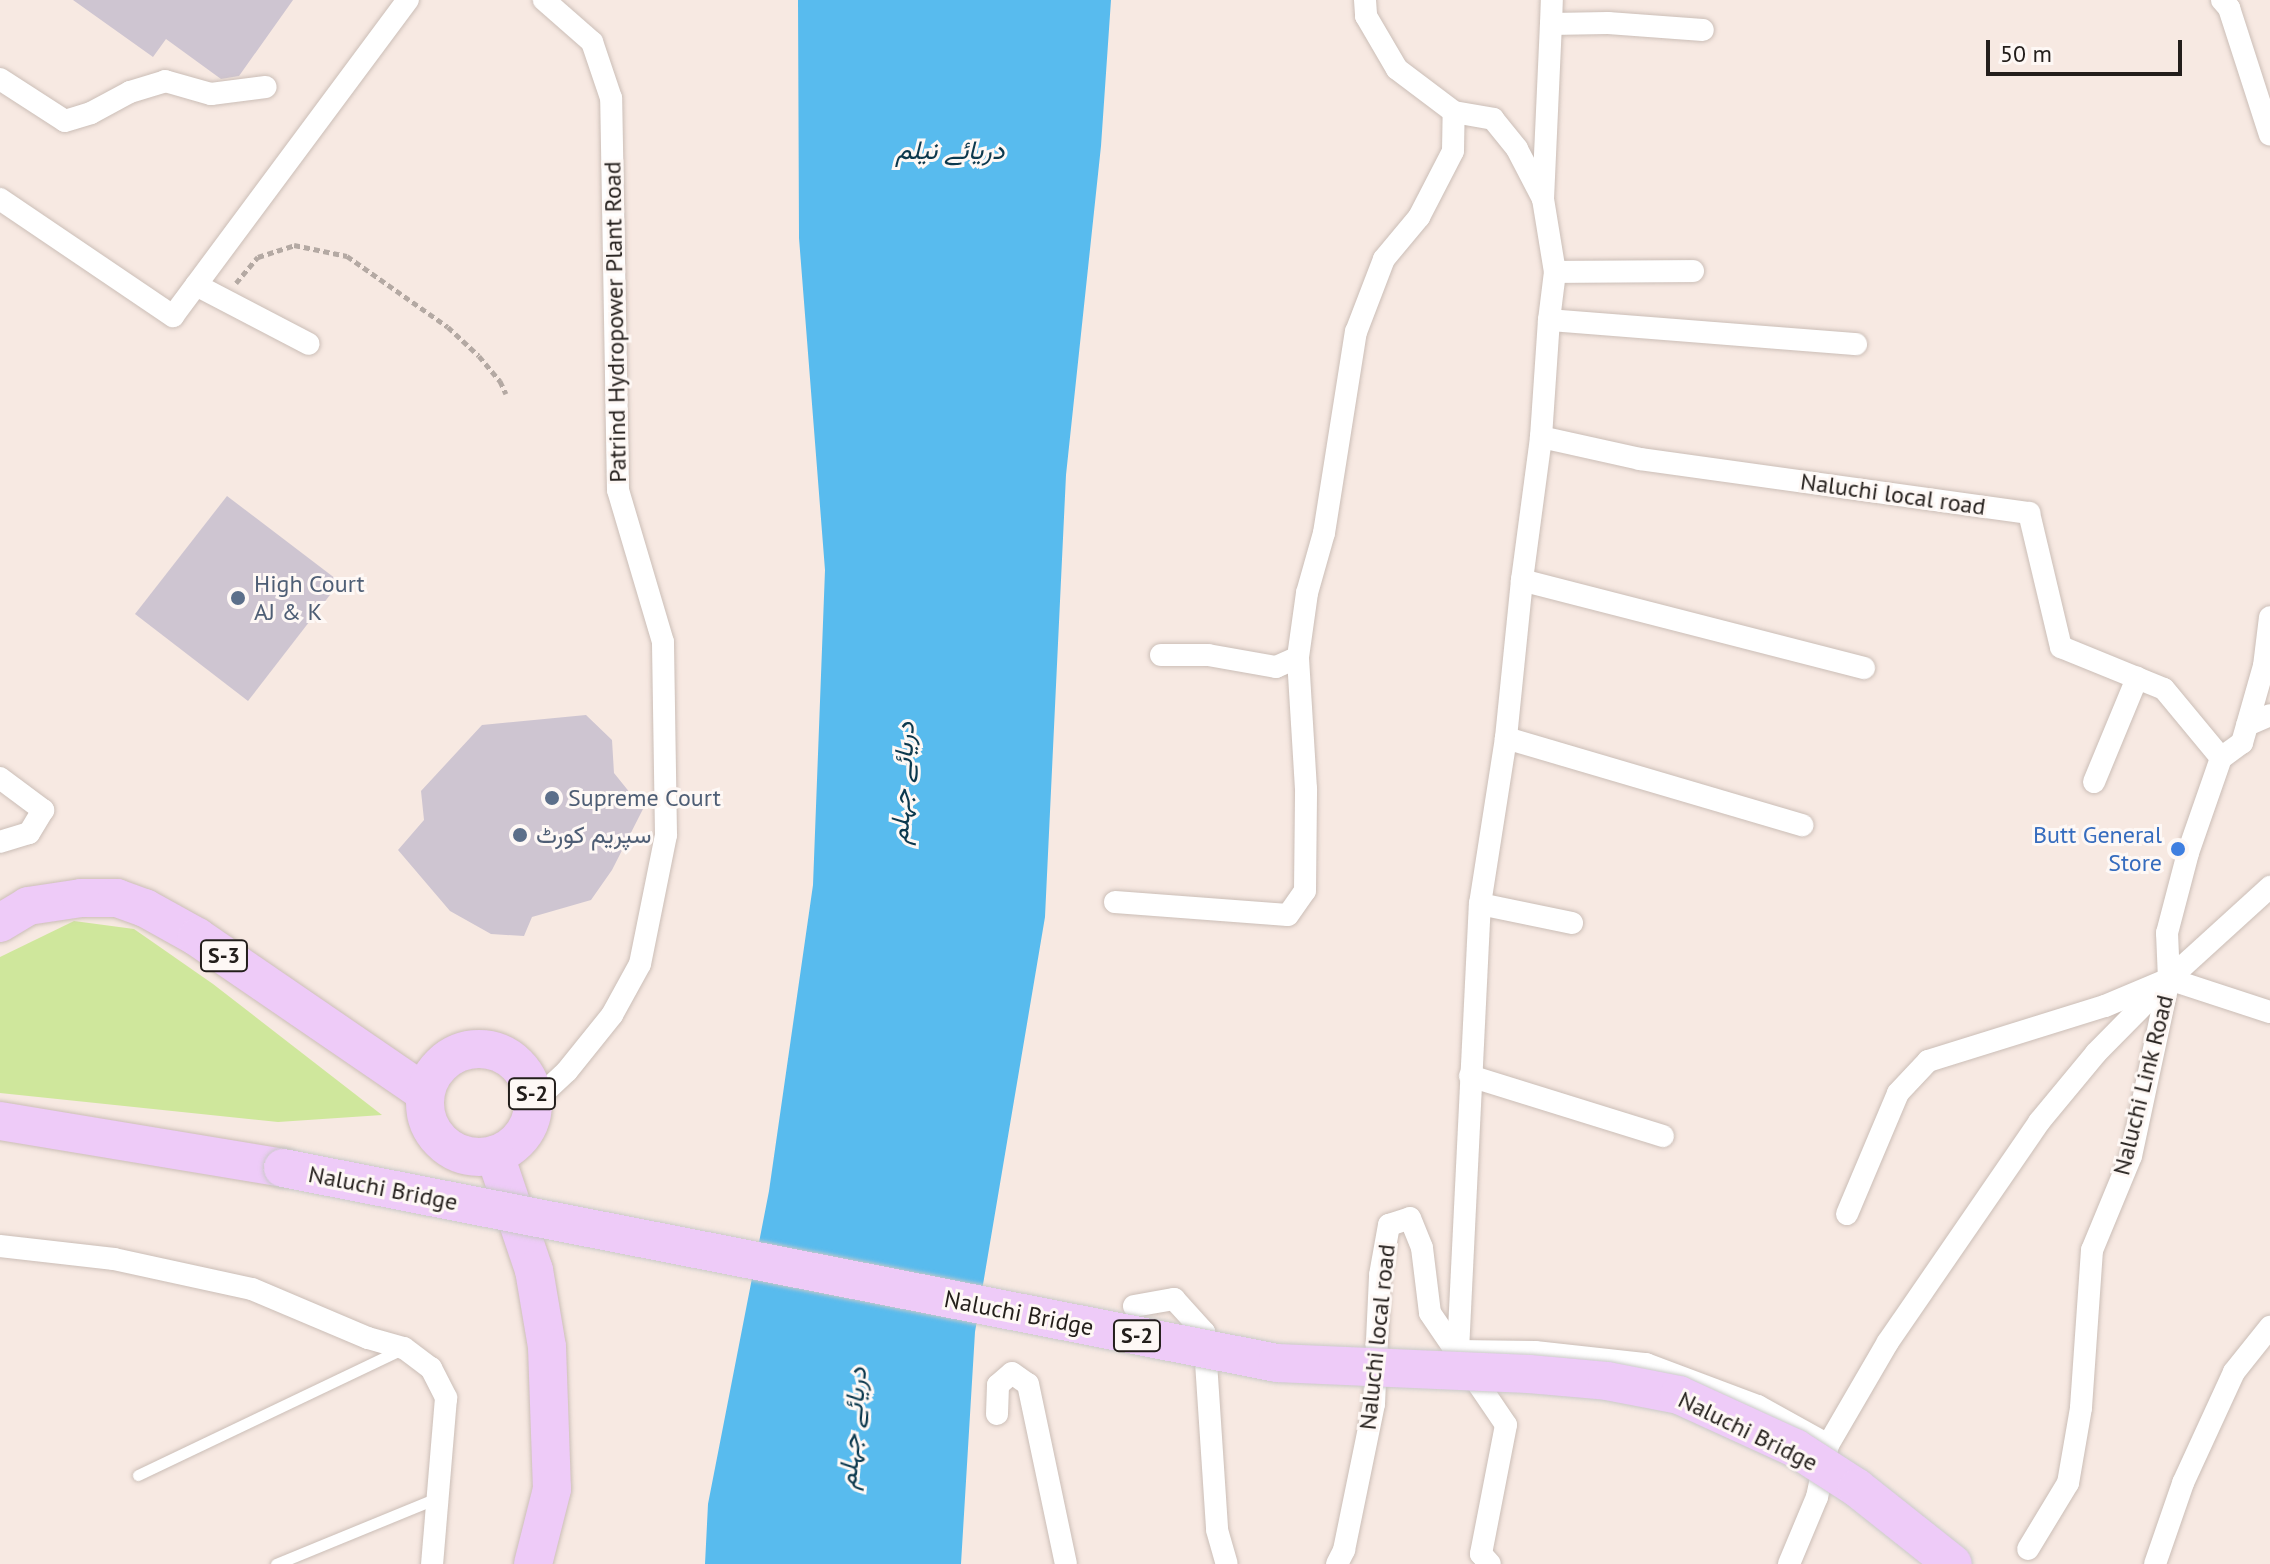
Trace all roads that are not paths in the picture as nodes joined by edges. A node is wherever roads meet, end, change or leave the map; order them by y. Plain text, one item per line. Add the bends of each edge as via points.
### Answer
1 (408, 0) edge
2 (544, 0) edge
3 (1365, 0) edge
4 (1552, 0) edge
5 (2222, 0) edge
6 (1551, 24) junction
7 (1703, 30) dead end
8 (0, 79) edge
9 (266, 87) dead end
10 (1454, 112) junction
11 (2270, 135) edge
12 (0, 199) edge
13 (1543, 199) junction
14 (1693, 271) dead end
15 (1555, 272) junction
16 (196, 285) junction
17 (1549, 320) junction
18 (309, 344) dead end
19 (1856, 344) dead end
20 (1541, 437) junction
21 (1522, 580) junction
22 (2270, 617) edge
23 (1161, 655) dead end
24 (1298, 657) junction
25 (1864, 668) dead end
26 (2137, 678) junction
27 (2270, 715) edge
28 (2247, 725) junction
29 (1506, 738) junction
30 (2221, 758) junction
31 (0, 778) edge
32 (2094, 782) dead end
33 (1802, 825) dead end
34 (0, 842) edge
35 (2270, 887) edge
36 (1115, 902) dead end
37 (1480, 904) junction
38 (0, 923) edge
39 (1572, 923) dead end
40 (2169, 979) junction
41 (2270, 1012) edge
42 (1470, 1076) junction
43 (425, 1093) junction
44 (534, 1102) junction
45 (0, 1121) edge
46 (1663, 1136) dead end
47 (495, 1155) junction
48 (1847, 1214) dead end
49 (0, 1246) edge
50 (1134, 1306) dead end
51 (2270, 1327) edge
52 (404, 1348) junction
53 (1458, 1351) junction
54 (997, 1414) dead end
55 (1828, 1445) junction
56 (138, 1475) dead end
57 (439, 1497) junction
58 (2028, 1549) dead end
59 (276, 1564) edge
60 (432, 1564) edge
61 (533, 1564) edge
62 (1066, 1564) edge
63 (1227, 1564) edge
64 (1337, 1564) edge
65 (1490, 1564) edge
66 (1789, 1564) edge
67 (1953, 1564) edge
68 (2155, 1564) edge

1 - 16 street
2 - 44 street, Patrind Hydropower Plant Road via 592,42 611,98 618,490 663,642 666,835 640,964 612,1015
3 - 10 street via 1366,16 1397,69
4 - 6 street
5 - 11 street
6 - 7 street
6 - 13 street
8 - 9 street via 65,121 165,81 211,94
10 - 13 street via 1493,119 1517,149
10 - 24 street via 1453,151 1419,217 1384,259 1356,332
12 - 16 street via 173,316
13 - 15 street
14 - 15 street
15 - 17 street
16 - 18 street
17 - 19 street
17 - 20 street
20 - 21 street
20 - 26 street, Naluchi local road via 1640,459 2029,513 2061,647
21 - 25 street
21 - 29 street
22 - 28 street via 2264,666
23 - 24 street via 1208,655 1276,667
24 - 36 street via 1306,789 1305,891 1288,915
26 - 30 street, Naluchi local road via 2164,689
26 - 32 street
27 - 28 street
28 - 30 street via 2242,743
29 - 33 street
29 - 37 street
30 - 40 street via 2167,933
31 - 34 street via 43,810 29,833
35 - 40 street, Naluchi Link Road
37 - 39 street
37 - 42 street
38 - 43 highway, S-3 via 28,906 81,898 117,898 145,908 197,937
40 - 41 street
40 - 48 street via 2105,1006 1928,1061 1898,1093
40 - 55 street via 2096,1053 2039,1122 1888,1342
40 - 58 street, Naluchi Link Road via 2131,1156 2092,1250 2081,1408 2068,1483
42 - 46 street
42 - 53 street
43 - 44 highway, S-2 via 443,1062 478,1048 495,1050 517,1064 531,1085
43 - 47 highway via 431,1130 443,1144 477,1158
44 - 47 highway, S-2 via 523,1135
45 - 67 highway, Naluchi Bridge / S-2, bridge via 283,1168 1277,1363 1545,1375 1679,1395 1795,1448 1857,1488
47 - 61 highway via 534,1270 547,1347 552,1489
49 - 52 street via 114,1259 252,1289
50 - 63 street via 1174,1299 1204,1332 1217,1530
51 - 68 street via 2234,1372 2183,1483
52 - 56 lane
52 - 57 street via 431,1368 446,1398
53 - 55 street via 1535,1352 1646,1364 1758,1406
53 - 64 street, Naluchi local road via 1430,1313 1422,1248 1410,1218 1389,1225 1380,1275 1374,1404
53 - 65 street via 1506,1425 1481,1554
54 - 62 street via 998,1385 1012,1373 1028,1384
55 - 66 street via 1817,1497
57 - 59 lane
57 - 60 street

